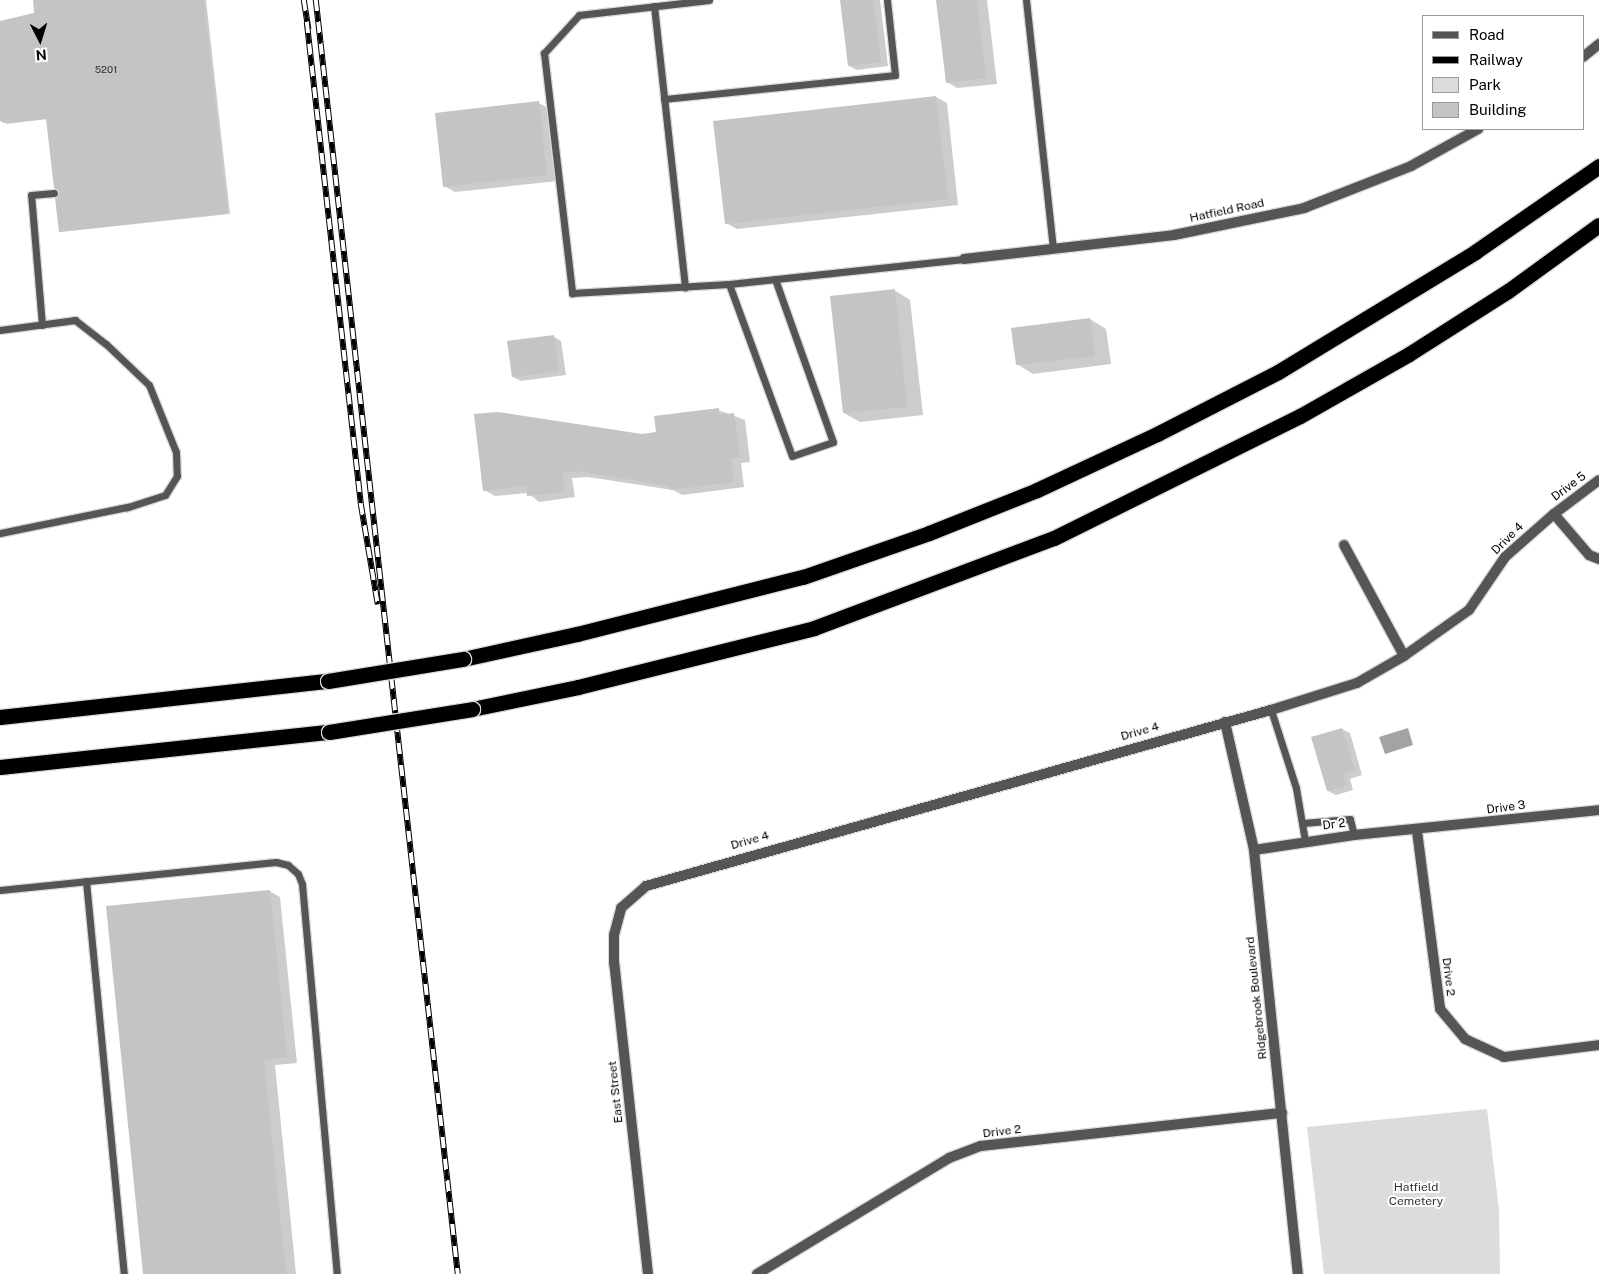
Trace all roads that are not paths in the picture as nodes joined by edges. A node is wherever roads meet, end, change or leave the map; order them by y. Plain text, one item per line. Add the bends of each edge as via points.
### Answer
1 (708, 0) edge
2 (887, 0) edge
3 (1026, 0) edge
4 (654, 6) junction
5 (1599, 44) edge
6 (1584, 56) edge
7 (664, 99) junction
8 (1476, 130) edge
9 (1599, 166) edge
10 (54, 192) dead end
11 (1599, 225) edge
12 (1053, 248) junction
13 (964, 259) joint
14 (775, 279) junction
15 (729, 284) junction
16 (685, 287) junction
17 (42, 325) junction
18 (0, 330) edge
19 (1599, 480) edge
20 (1554, 514) junction
21 (0, 533) edge
22 (1344, 545) dead end
23 (1599, 559) edge
24 (1404, 656) junction
25 (1272, 710) junction
26 (0, 717) edge
27 (1225, 722) junction
28 (0, 767) edge
29 (1599, 810) edge
30 (1303, 823) junction
31 (1417, 831) junction
32 (1354, 835) junction
33 (1305, 841) junction
34 (1254, 850) junction
35 (86, 881) junction
36 (0, 890) edge
37 (621, 908) joint
38 (1599, 1045) edge
39 (1282, 1113) junction
40 (124, 1274) edge
41 (337, 1274) edge
42 (648, 1274) edge
43 (757, 1274) edge
44 (1298, 1274) edge

1 - 4 lane
2 - 7 lane via 895,75
3 - 12 lane
4 - 7 lane
4 - 16 lane via 579,15 544,53 572,293
5 - 6 street
7 - 16 lane
8 - 12 street, Hatfield Road via 1411,166 1304,208 1174,235
9 - 26 highway, bridge via 1475,252 1278,372 1157,434 1036,490 929,533 803,577 463,659 328,681
10 - 17 lane via 31,194
11 - 28 highway, bridge via 1508,291 1409,354 1300,416 1054,538 814,628 578,687 472,709 329,732
12 - 13 street, Hatfield Road
13 - 14 lane
14 - 15 lane
14 - 15 lane via 834,442 792,456
15 - 16 lane
17 - 18 lane
17 - 21 lane via 75,320 149,385 176,452 177,476 164,494 127,507
19 - 20 street, Drive 5
20 - 23 street via 1589,555
20 - 24 street, Drive 4 via 1506,557 1469,610
22 - 24 street
24 - 25 street, Drive 4 via 1357,683
25 - 27 street, Drive 4
25 - 30 lane
27 - 34 street, Ridgebrook Boulevard
27 - 37 street, Drive 4 via 729,860 646,886
29 - 31 street, Drive 3
30 - 32 lane via 1350,819
30 - 33 lane
31 - 32 street, Dr 2
31 - 38 street, Drive 2 via 1440,1009 1446,1017 1465,1039 1504,1057
32 - 33 street, Dr 2
33 - 34 street, Dr 2
34 - 39 street, Ridgebrook Boulevard
35 - 36 lane
35 - 40 lane
35 - 41 lane via 276,862 288,865 298,874 302,884
37 - 42 street, East Street via 614,935 614,963
39 - 43 street, Drive 2 via 981,1146 949,1158
39 - 44 street, Ridgebrook Boulevard

